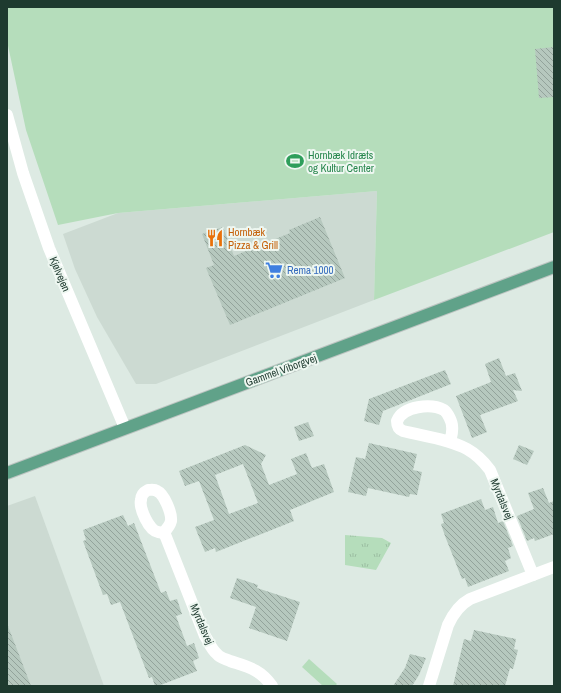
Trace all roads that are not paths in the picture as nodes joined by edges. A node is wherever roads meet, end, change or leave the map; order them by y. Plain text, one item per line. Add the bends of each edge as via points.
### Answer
1 (7, 118) edge
2 (554, 267) edge
3 (125, 428) junction
4 (450, 442) dead end
5 (7, 473) edge
6 (164, 532) dead end
7 (554, 567) edge
8 (533, 575) junction
9 (272, 686) edge
10 (429, 686) edge

1 - 3 street, Kjølvejen via 23,173 50,248
2 - 3 main road, Gammel Viborgvej
3 - 5 main road, Gammel Viborgvej
4 - 8 street, Myrdalsvej via 477,455 490,470
6 - 9 street, Myrdalsvej via 205,636 213,650 222,658 260,672
7 - 8 street
8 - 10 street via 470,599 458,608 448,625

